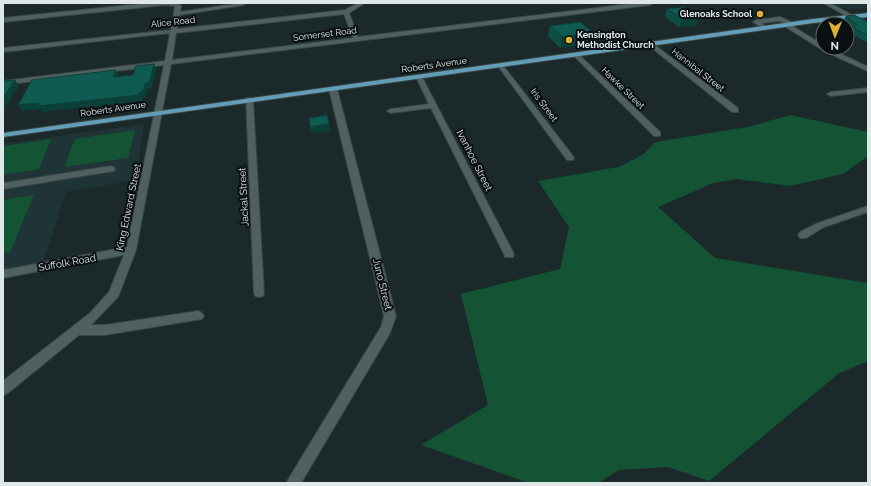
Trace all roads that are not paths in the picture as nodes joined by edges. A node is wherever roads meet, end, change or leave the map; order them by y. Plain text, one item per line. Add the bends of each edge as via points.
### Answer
1 (362, 3) edge
2 (650, 3) edge
3 (826, 3) edge
4 (176, 4) edge
5 (241, 5) dead end
6 (346, 12) junction
7 (177, 14) junction
8 (868, 15) edge
9 (850, 16) edge
10 (855, 17) edge
11 (855, 19) edge
12 (3, 20) edge
13 (815, 22) edge
14 (789, 25) junction
15 (868, 26) edge
16 (765, 28) junction
17 (174, 31) junction
18 (356, 39) junction
19 (650, 44) junction
20 (3, 50) edge
21 (576, 55) junction
22 (168, 63) junction
23 (500, 65) junction
24 (868, 69) edge
25 (419, 77) junction
26 (3, 83) edge
27 (333, 89) junction
28 (868, 90) edge
29 (831, 94) dead end
30 (249, 100) junction
31 (434, 105) junction
32 (735, 110) dead end
33 (391, 111) dead end
34 (159, 113) junction
35 (657, 134) dead end
36 (3, 135) edge
37 (570, 158) dead end
38 (111, 169) dead end
39 (3, 186) edge
40 (868, 210) edge
41 (803, 235) dead end
42 (131, 250) junction
43 (510, 254) dead end
44 (3, 274) edge
45 (259, 293) dead end
46 (198, 316) dead end
47 (77, 330) junction
48 (5, 386) edge
49 (293, 483) edge

1 - 6 street
2 - 18 street, Somerset Road
3 - 9 street
4 - 7 street, King Edward Street
4 - 12 street via 165,3
5 - 7 street
6 - 17 street, Alice Road
6 - 18 street
7 - 17 street, King Edward Street
8 - 10 main road, Roberts Avenue
11 - 15 street
13 - 14 main road, Roberts Avenue
14 - 16 main road, Roberts Avenue
14 - 16 street via 780,19 756,22
14 - 24 street via 828,51
16 - 19 main road, Roberts Avenue
17 - 20 street, Alice Road
17 - 22 street, King Edward Street
18 - 22 street, Somerset Road
19 - 21 main road, Roberts Avenue
19 - 32 street, Hannibal Street
21 - 23 main road, Roberts Avenue
21 - 35 street, Hawke Street
22 - 26 street, Somerset Road
22 - 34 street, King Edward Street
23 - 25 main road, Roberts Avenue
23 - 37 street, Iris Street
25 - 27 main road, Roberts Avenue
25 - 31 street, Ivanhoe Street
27 - 30 main road, Roberts Avenue
27 - 49 street, Juno Street via 390,316 386,329
28 - 29 street
30 - 34 main road, Roberts Avenue
30 - 45 street, Jackal Street
31 - 33 street
31 - 43 street, Ivanhoe Street
34 - 36 main road, Roberts Avenue
34 - 42 street, King Edward Street
38 - 39 street
40 - 41 street via 831,220
42 - 44 street, Suffolk Road
42 - 47 street, King Edward Street via 114,294
46 - 47 street via 105,330
47 - 48 street, King Edward Street

